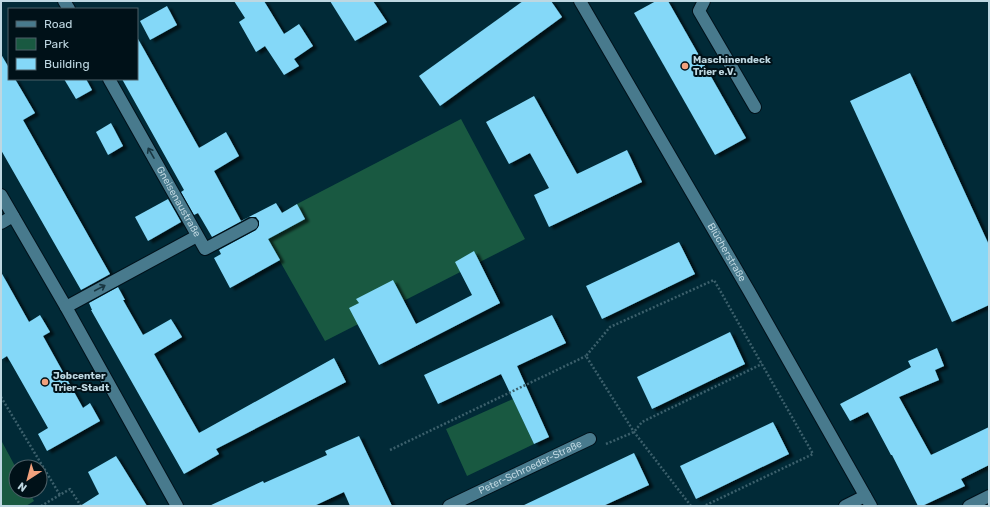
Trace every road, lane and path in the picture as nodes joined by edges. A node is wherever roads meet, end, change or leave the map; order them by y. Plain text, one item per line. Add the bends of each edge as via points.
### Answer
1 (580, 1) edge
2 (704, 1) edge
3 (110, 80) edge
4 (755, 107) dead end
5 (1, 195) edge
6 (13, 216) junction
7 (1, 223) edge
8 (252, 224) dead end
9 (197, 236) junction
10 (66, 307) junction
11 (586, 356) junction
12 (762, 364) junction
13 (1, 397) edge
14 (634, 432) junction
15 (590, 439) joint
16 (390, 450) dead end
17 (60, 495) junction
18 (989, 496) edge
19 (868, 501) edge
20 (41, 506) edge
21 (81, 506) edge
22 (177, 506) edge
23 (449, 506) edge
24 (691, 506) edge
25 (704, 506) edge
26 (845, 506) edge
27 (969, 506) edge

1 - 19 street, Blücherstraße
2 - 4 street via 699,11
9 -> 3 street, Gneisenaustraße
5 - 6 street
6 - 7 street
6 - 10 street
8 - 9 street via 206,249
10 -> 9 street, Gneisenaustraße
10 - 22 street
11 - 12 path via 610,327 714,280
11 - 14 path
11 - 16 path
12 - 14 path via 642,422
12 - 25 path via 813,454
13 - 17 path
14 - 15 path via 605,445
14 - 24 path
15 - 23 street, Peter-Schroeder-Straße
17 - 20 path
17 - 21 path via 70,489
18 - 27 street
19 - 26 street

